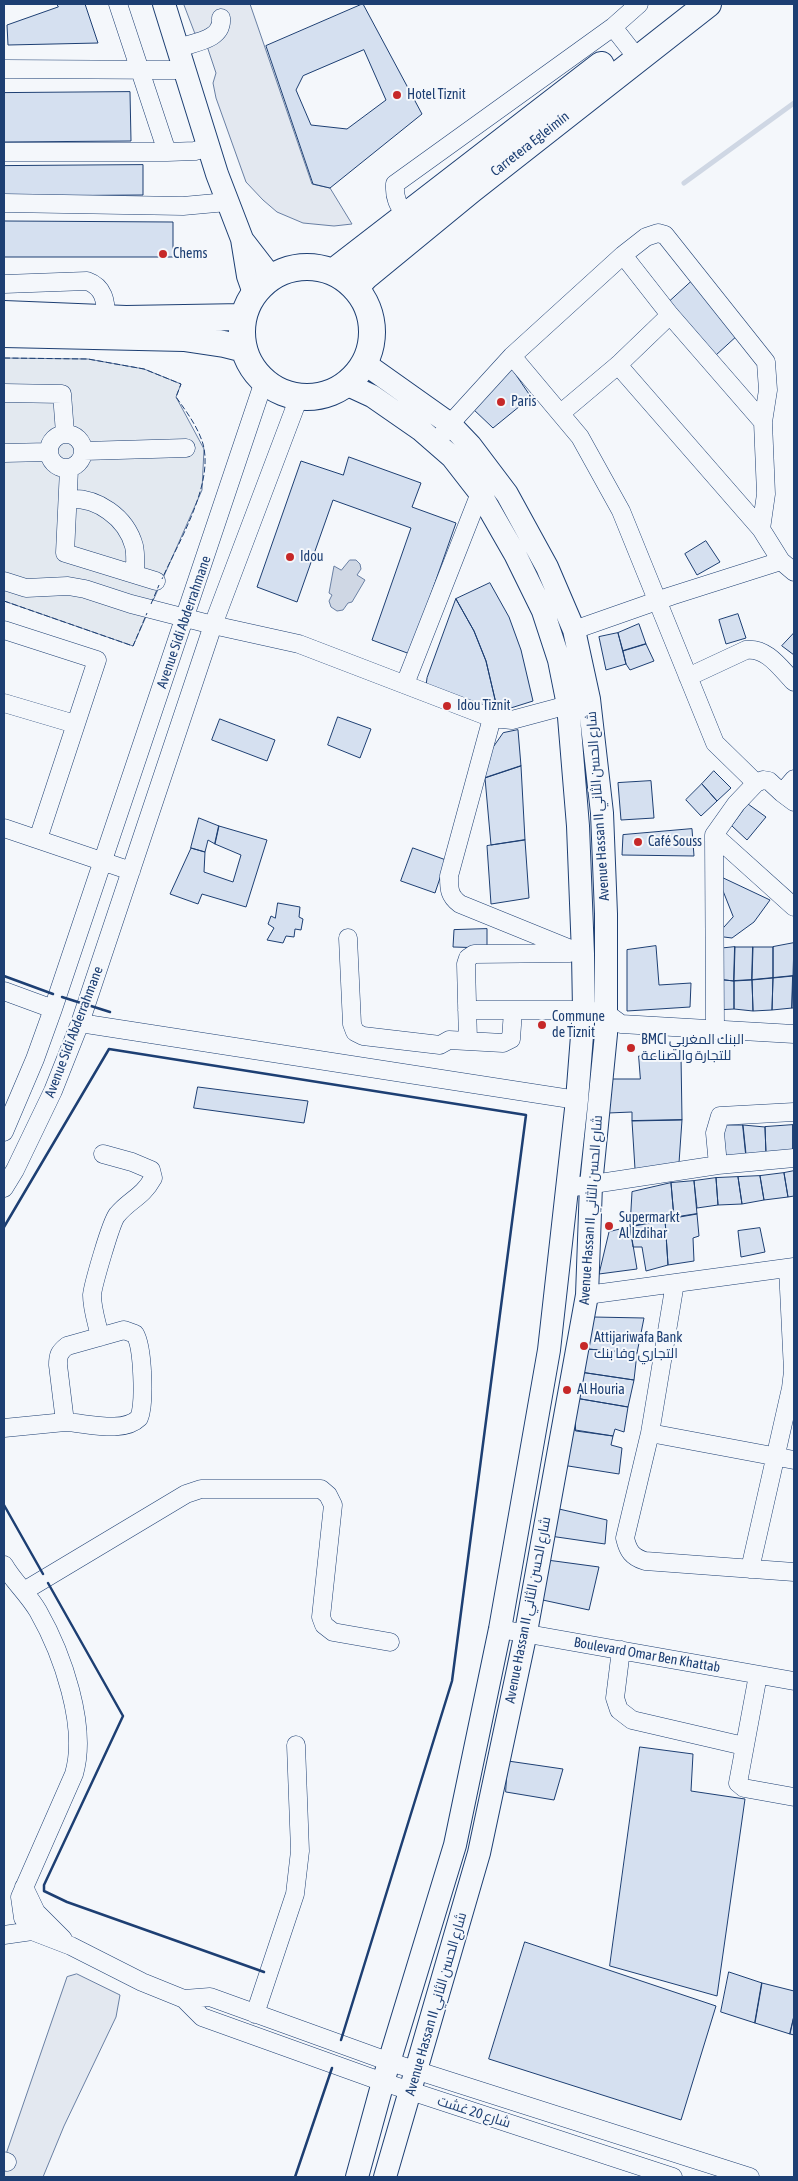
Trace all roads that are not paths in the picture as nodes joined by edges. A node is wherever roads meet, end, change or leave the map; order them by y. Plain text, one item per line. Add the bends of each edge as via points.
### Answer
1 (118, 4) edge
2 (164, 4) edge
3 (680, 4) edge
4 (707, 4) edge
5 (634, 5) edge
6 (221, 18) dead end
7 (626, 44) junction
8 (178, 48) junction
9 (4, 69) edge
10 (138, 70) junction
11 (185, 70) junction
12 (209, 147) junction
13 (442, 151) junction
14 (4, 152) edge
15 (167, 152) junction
16 (466, 182) junction
17 (227, 202) junction
18 (4, 203) edge
19 (406, 216) junction
20 (623, 255) junction
21 (333, 272) junction
22 (4, 284) edge
23 (263, 285) junction
24 (355, 288) junction
25 (4, 314) edge
26 (670, 315) junction
27 (243, 317) junction
28 (106, 318) junction
29 (4, 334) edge
30 (244, 349) junction
31 (512, 356) junction
32 (364, 363) junction
33 (618, 365) junction
34 (264, 381) junction
35 (346, 384) junction
36 (4, 393) edge
37 (299, 397) junction
38 (561, 413) junction
39 (763, 422) junction
40 (450, 424) junction
41 (65, 433) junction
42 (437, 442) junction
43 (186, 448) dead end
44 (84, 451) junction
45 (48, 452) junction
46 (4, 453) edge
47 (69, 469) junction
48 (480, 493) junction
49 (68, 499) junction
50 (761, 529) junction
51 (788, 566) edge
52 (135, 574) junction
53 (4, 581) edge
54 (156, 581) dead end
55 (658, 600) junction
56 (185, 616) junction
57 (213, 625) junction
58 (4, 630) edge
59 (574, 630) junction
60 (688, 677) junction
61 (794, 682) edge
62 (405, 684) junction
63 (4, 703) edge
64 (568, 706) junction
65 (492, 718) junction
66 (75, 724) junction
67 (794, 779) edge
68 (756, 783) junction
69 (788, 797) edge
70 (4, 828) edge
71 (714, 835) junction
72 (38, 839) junction
73 (102, 862) junction
74 (131, 871) junction
75 (794, 907) edge
76 (348, 938) dead end
77 (583, 954) junction
78 (4, 991) edge
79 (53, 1008) junction
80 (467, 1010) junction
81 (513, 1011) junction
82 (583, 1021) junction
83 (80, 1023) junction
84 (611, 1024) junction
85 (715, 1030) junction
86 (794, 1034) edge
87 (468, 1041) junction
88 (577, 1100) junction
89 (794, 1112) edge
90 (4, 1132) edge
91 (103, 1154) dead end
92 (794, 1158) edge
93 (718, 1166) junction
94 (591, 1185) junction
95 (4, 1188) edge
96 (566, 1188) junction
97 (791, 1267) edge
98 (675, 1283) junction
99 (587, 1295) junction
100 (100, 1337) junction
101 (549, 1350) junction
102 (576, 1356) junction
103 (65, 1422) junction
104 (4, 1428) edge
105 (650, 1432) junction
106 (777, 1457) junction
107 (794, 1460) edge
108 (5, 1568) edge
109 (750, 1569) junction
110 (794, 1572) edge
111 (24, 1591) junction
112 (500, 1629) junction
113 (526, 1632) junction
114 (390, 1642) dead end
115 (621, 1650) junction
116 (758, 1674) junction
117 (794, 1681) edge
118 (296, 1745) dead end
119 (744, 1746) junction
120 (469, 1777) junction
121 (494, 1783) junction
122 (794, 1797) edge
123 (455, 1845) junction
124 (479, 1854) junction
125 (24, 1887) junction
126 (32, 1931) junction
127 (4, 1935) edge
128 (71, 1946) junction
129 (184, 1999) junction
130 (251, 2012) junction
131 (239, 2031) junction
132 (386, 2072) junction
133 (414, 2081) junction
134 (573, 2120) junction
135 (564, 2142) junction
136 (357, 2177) edge
137 (385, 2177) edge
138 (673, 2177) edge
139 (750, 2177) edge

1 - 10 street
2 - 8 main road
3 - 7 highway, Carretera Egleimín
4 - 7 highway, Carretera Egleimín
5 - 7 street
6 - 8 street via 218,33
7 - 13 street
7 - 16 highway, Carretera Egleimín
8 - 11 main road
9 - 10 street
10 - 11 street
10 - 15 street
11 - 12 main road
12 - 15 street
12 - 17 main road
13 - 16 street
13 - 19 street via 395,184 397,204
14 - 15 street
16 - 19 highway, Carretera Egleimín
16 - 24 highway, Carretera Egleimín
17 - 18 street via 183,206
17 - 23 main road
19 - 21 highway, Carretera Egleimín
20 - 26 street
20 - 31 street
20 - 39 street via 646,237 658,233 665,235 766,362 768,390
21 - 23 highway via 301,267 280,272
21 - 24 highway
22 - 28 street via 87,281 101,291 106,302
23 - 27 highway
24 - 32 highway via 367,308 372,330
25 - 28 highway
26 - 33 street
26 - 39 street
27 - 28 highway
27 - 30 highway
29 - 30 highway via 184,338
30 - 34 highway via 251,366
31 - 38 street
31 - 40 street
32 - 35 highway
32 - 40 main road, Avenue Hassan II شارع الحسن الثاني
33 - 38 street
33 - 50 street
34 - 37 highway via 280,392
34 - 56 street, Avenue Sidi Abderrahmane
35 - 37 highway via 316,397
35 - 42 main road, Avenue Hassan II شارع الحسن الثاني via 372,396
36 - 41 street via 62,394
37 - 57 street, Avenue Sidi Abderrahmane
38 - 55 street via 580,437 621,511
39 - 50 street via 766,494
40 - 42 street
40 - 59 main road, Avenue Hassan II شارع الحسن الثاني via 487,465 507,494 547,567
41 - 44 street via 80,440
41 - 45 street via 54,438
42 - 48 main road, Avenue Hassan II شارع الحسن الثاني
43 - 44 street
44 - 47 street via 80,463
45 - 46 street
45 - 47 street via 53,463
47 - 49 street
48 - 62 street
48 - 64 main road, Avenue Hassan II شارع الحسن الثاني via 543,611 559,660
49 - 52 street via 79,498 100,505 116,516 133,544
49 - 52 street via 65,553
50 - 51 street
51 - 55 street
52 - 54 street
53 - 56 street via 26,588 68,586 85,589
55 - 59 street
55 - 60 street
56 - 57 street
56 - 73 street, Avenue Sidi Abderrahmane
57 - 62 street via 299,644
57 - 74 street, Avenue Sidi Abderrahmane
58 - 66 street via 97,660
59 - 84 main road, Avenue Hassan II شارع الحسن الثاني via 589,699 602,813
60 - 61 street via 753,649 764,653
60 - 68 street via 715,743
62 - 65 street
63 - 66 street
64 - 65 street via 512,720
64 - 77 main road, Avenue Hassan II شارع الحسن الثاني via 578,826
65 - 77 street via 449,876 452,898
66 - 72 street
67 - 69 street
68 - 69 street via 769,781
68 - 71 street
70 - 72 street
71 - 75 street
71 - 85 street
72 - 73 street
73 - 74 street
73 - 79 street, Avenue Sidi Abderrahmane
74 - 83 street, Avenue Sidi Abderrahmane
76 - 87 street via 355,1032 363,1036 440,1045 449,1040
77 - 80 street via 474,954 466,964
77 - 82 main road, Avenue Hassan II شارع الحسن الثاني
78 - 79 street
79 - 90 street, Avenue Sidi Abderrahmane
80 - 81 street
80 - 87 street
81 - 82 street
81 - 87 street via 508,1042
82 - 84 street
82 - 88 main road, Avenue Hassan II شارع الحسن الثاني
83 - 88 street
83 - 95 street, Avenue Sidi Abderrahmane via 53,1091
84 - 85 street
84 - 94 main road, Avenue Hassan II شارع الحسن الثاني
85 - 86 street
88 - 96 main road, Avenue Hassan II شارع الحسن الثاني
89 - 93 street via 720,1116 715,1133
91 - 100 street via 144,1166 151,1170 153,1178 147,1190 115,1216 110,1227 92,1295
92 - 93 street
93 - 94 street
94 - 96 street
94 - 99 main road, Avenue Hassan II شارع الحسن الثاني
96 - 101 main road, Avenue Hassan II شارع الحسن الثاني
97 - 98 street
97 - 106 street via 793,1371
98 - 99 street
98 - 105 street
99 - 102 main road, Avenue Hassan II شارع الحسن الثاني
100 - 103 street via 66,1346 59,1353
100 - 103 street via 128,1330 137,1338 141,1353 140,1414 135,1422 123,1426
101 - 102 main road
101 - 112 main road, Avenue Hassan II شارع الحسن الثاني
102 - 113 main road, Avenue Hassan II شارع الحسن الثاني
103 - 104 street
105 - 106 street
105 - 109 street via 625,1538 628,1550 634,1558 644,1561
106 - 107 street
106 - 109 street
108 - 111 street
109 - 110 street
111 - 114 street via 193,1491 321,1489 333,1505 321,1617 324,1625 333,1632
111 - 125 street via 38,1612 67,1681 78,1741 74,1774
112 - 113 street, Boulevard Omar Ben Khattab
112 - 120 main road, Avenue Hassan II شارع الحسن الثاني
113 - 115 street, Boulevard Omar Ben Khattab
113 - 121 main road, Avenue Hassan II شارع الحسن الثاني
115 - 116 street, Boulevard Omar Ben Khattab
115 - 119 street via 615,1698 619,1710 632,1720
116 - 117 street, Boulevard Omar Ben Khattab
116 - 119 street
118 - 130 street via 300,1851 295,1894
119 - 122 street via 738,1777 740,1786
120 - 121 main road
120 - 123 main road, Avenue Hassan II شارع الحسن الثاني
121 - 124 main road, Avenue Hassan II شارع الحسن الثاني
123 - 124 main road
123 - 132 main road, Avenue Hassan II شارع الحسن الثاني
124 - 133 main road, Avenue Hassan II شارع الحسن الثاني
125 - 126 street via 20,1897 23,1918
125 - 128 street via 36,1912
126 - 127 street
126 - 128 street
128 - 129 street
129 - 130 street via 210,1997
129 - 131 street via 202,2017
130 - 131 street
130 - 132 street
131 - 132 street
132 - 133 street
132 - 136 main road, Avenue Hassan II شارع الحسن الثاني
133 - 134 street
133 - 135 street, شارع 20 غشت
133 - 137 main road, Avenue Hassan II شارع الحسن الثاني
134 - 135 street
134 - 139 street
135 - 138 street, شارع 20 غشت

